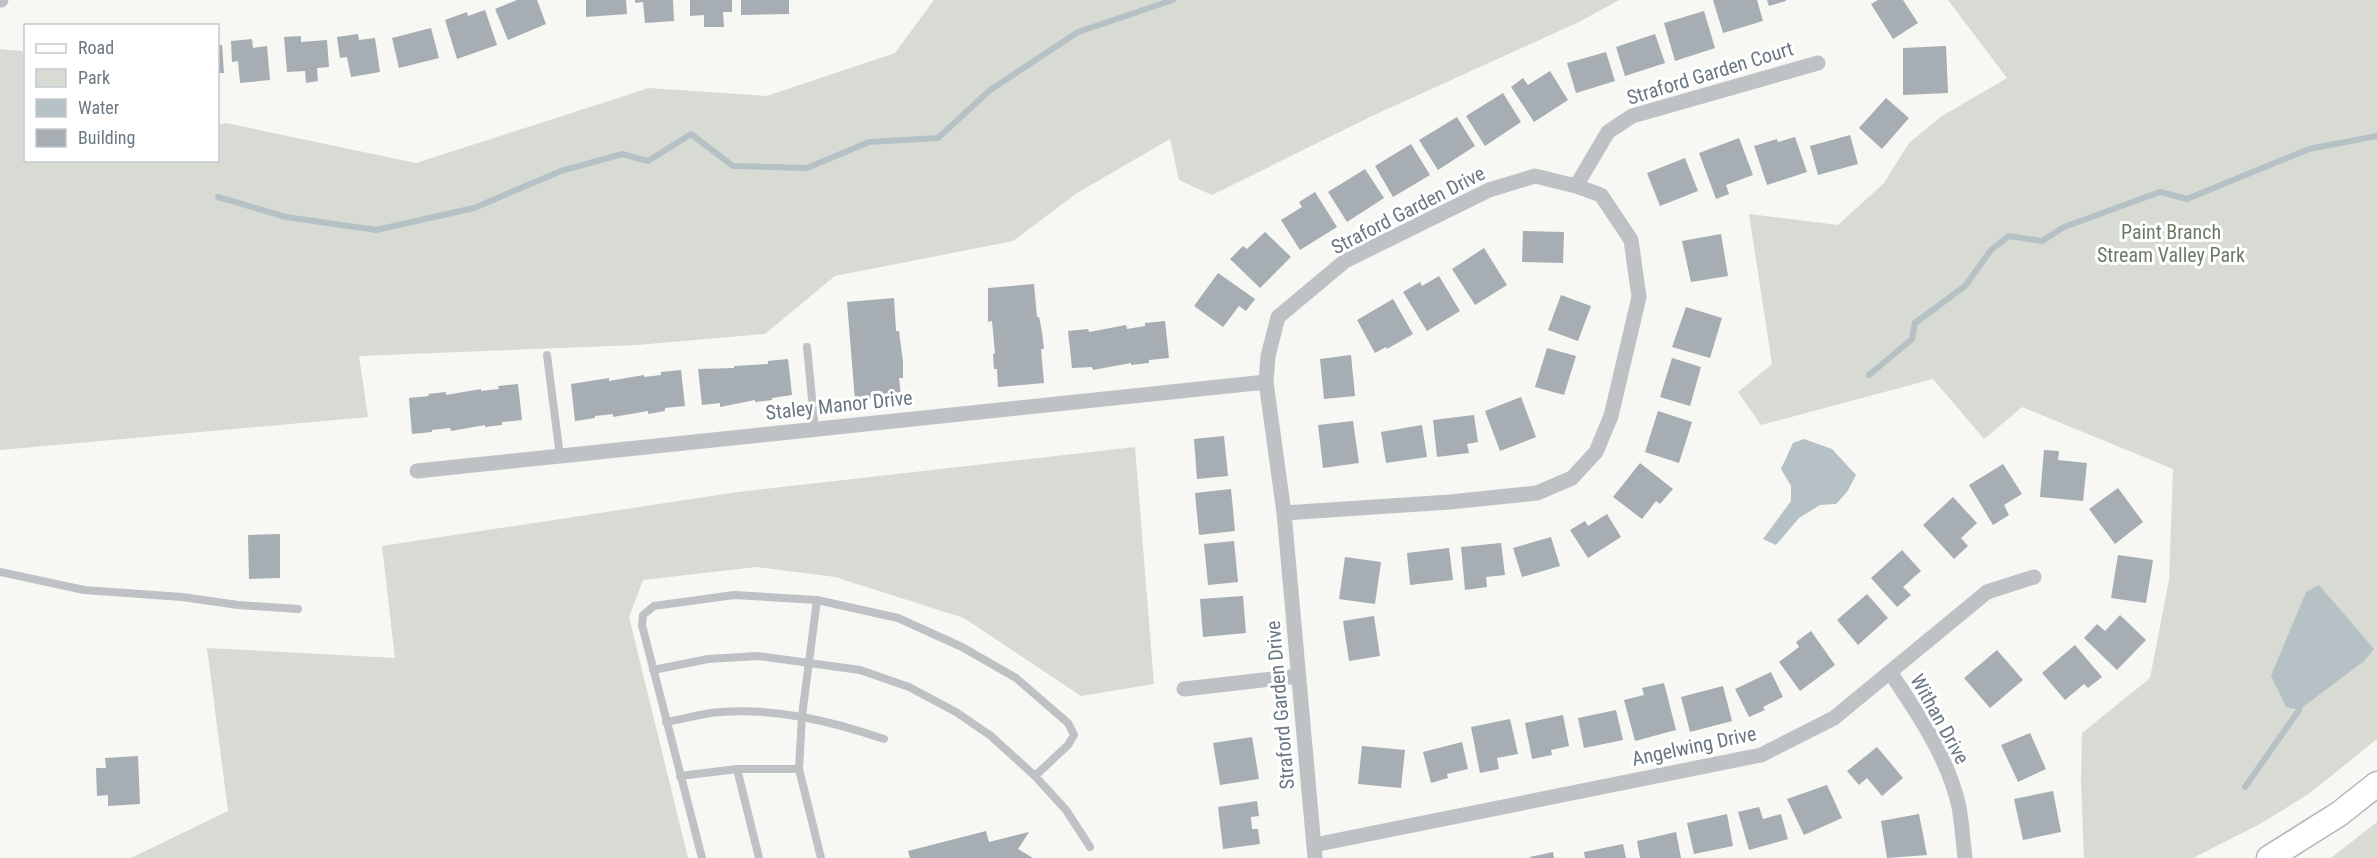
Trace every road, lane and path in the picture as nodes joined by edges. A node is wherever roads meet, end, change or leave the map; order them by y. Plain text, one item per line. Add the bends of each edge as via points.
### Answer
1 (1818, 63) dead end
2 (1576, 186) junction
3 (807, 346) dead end
4 (547, 355) dead end
5 (1266, 382) junction
6 (816, 429) junction
7 (560, 456) junction
8 (417, 471) dead end
9 (1284, 513) junction
10 (0, 572) edge
11 (2034, 577) dead end
12 (817, 600) junction
13 (298, 609) dead end
14 (809, 662) junction
15 (653, 670) junction
16 (1890, 672) junction
17 (1299, 676) junction
18 (1184, 689) dead end
19 (802, 716) junction
20 (666, 722) junction
21 (884, 739) dead end
22 (737, 769) junction
23 (799, 769) junction
24 (680, 776) junction
25 (1035, 776) junction
26 (2377, 784) edge
27 (1090, 847) dead end
28 (1315, 851) edge
29 (702, 858) edge
30 (759, 858) edge
31 (821, 858) edge
32 (1965, 858) edge
33 (2269, 858) edge

1 - 2 street, Straford Garden Court via 1632,116 1608,132
2 - 5 street, Straford Garden Drive via 1535,176 1490,190 1345,261 1278,317
2 - 9 street, Straford Garden Drive via 1601,195 1631,240 1639,297 1611,416 1596,452 1572,478 1537,493
3 - 6 lane
4 - 7 lane
5 - 6 street, Staley Manor Drive
5 - 9 street, Straford Garden Drive
6 - 7 street, Staley Manor Drive
7 - 8 street, Staley Manor Drive
9 - 17 street, Straford Garden Drive
10 - 13 lane via 84,590
11 - 16 street, Angelwing Drive via 1987,592
12 - 14 lane
12 - 15 lane via 734,596 654,606 643,615 642,625
12 - 25 lane via 898,618 962,647 1016,678 1068,723 1074,735
14 - 15 lane via 758,656 708,659
14 - 19 lane
14 - 25 lane via 860,670 909,687 990,736
15 - 20 lane
16 - 28 street, Angelwing Drive via 1834,718 1761,755
16 - 32 street, Withan Drive via 1944,761 1959,807
17 - 18 street
17 - 28 street, Straford Garden Drive
19 - 20 lane via 720,712
19 - 21 lane
19 - 23 lane
20 - 24 lane
22 - 23 lane
22 - 24 lane
22 - 30 lane
23 - 31 lane
24 - 29 lane
25 - 27 lane via 1066,810
26 - 33 main road via 2339,814

